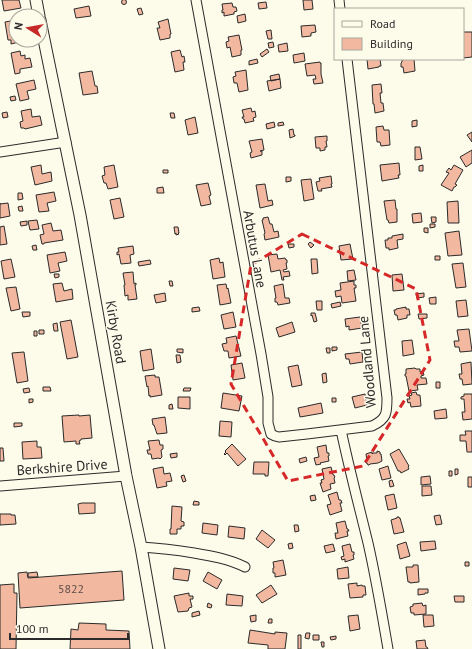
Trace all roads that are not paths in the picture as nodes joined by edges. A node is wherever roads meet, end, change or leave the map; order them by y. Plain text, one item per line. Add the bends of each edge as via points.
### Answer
1 (196, 0) edge
2 (46, 48) edge
3 (346, 60) edge
4 (66, 142) junction
5 (0, 152) edge
6 (340, 430) junction
7 (126, 476) junction
8 (0, 486) edge
9 (141, 547) junction
10 (245, 567) dead end
11 (159, 649) edge
12 (388, 649) edge

1 - 6 street, Arbutus Lane via 261,354 271,434 279,437
2 - 4 main road, Kirby Road
3 - 6 street, Woodland Lane via 387,408 383,420 372,426
4 - 5 street
4 - 7 main road, Kirby Road
6 - 12 street via 368,543
7 - 8 street, Berkshire Drive
7 - 9 main road, Kirby Road
9 - 10 street via 212,556
9 - 11 main road, Kirby Road

